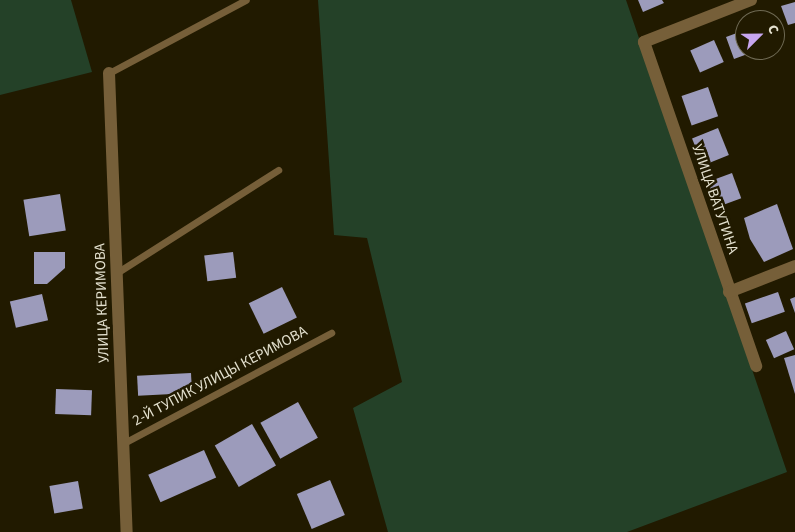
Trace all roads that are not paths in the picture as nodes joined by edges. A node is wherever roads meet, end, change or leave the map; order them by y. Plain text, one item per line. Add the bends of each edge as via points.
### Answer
1 (246, 0) edge
2 (751, 0) edge
3 (108, 73) joint
4 (278, 170) dead end
5 (795, 266) edge
6 (118, 272) junction
7 (730, 292) junction
8 (331, 333) dead end
9 (756, 366) dead end
10 (122, 444) junction
11 (127, 532) edge

1 - 3 lane
2 - 7 street, УЛИЦА ВАТУТИНА via 644,42
3 - 6 street, УЛИЦА КЕРИМОВА
4 - 6 lane
5 - 7 street
6 - 10 street, УЛИЦА КЕРИМОВА
7 - 9 street, УЛИЦА ВАТУТИНА
8 - 10 lane, 2-Й ТУПИК УЛИЦЫ КЕРИМОВА
10 - 11 street, УЛИЦА КЕРИМОВА

